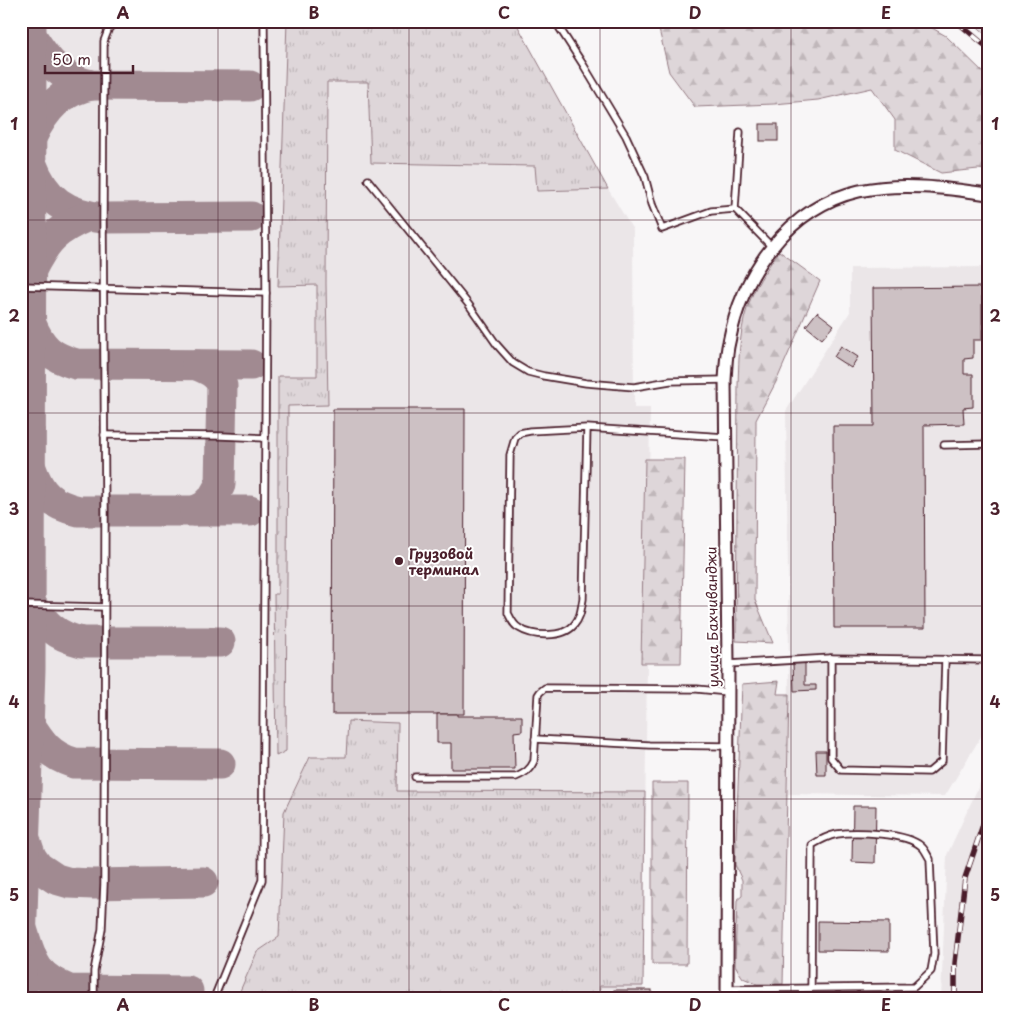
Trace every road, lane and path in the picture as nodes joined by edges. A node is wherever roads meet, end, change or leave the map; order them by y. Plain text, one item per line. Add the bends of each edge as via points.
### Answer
1 (117, 21) edge
2 (264, 21) edge
3 (555, 21) edge
4 (740, 132) dead end
5 (368, 180) dead end
6 (988, 194) edge
7 (736, 209) junction
8 (771, 246) junction
9 (21, 286) edge
10 (104, 288) junction
11 (266, 293) junction
12 (725, 380) junction
13 (587, 428) junction
14 (104, 435) junction
15 (725, 436) junction
16 (265, 438) junction
17 (988, 444) edge
18 (944, 445) dead end
19 (21, 606) edge
20 (104, 607) junction
21 (831, 658) junction
22 (946, 660) junction
23 (988, 660) edge
24 (728, 664) junction
25 (728, 692) junction
26 (536, 739) junction
27 (728, 746) junction
28 (415, 777) dead end
29 (811, 988) junction
30 (727, 994) edge
31 (94, 998) edge
32 (214, 998) edge

1 - 10 lane via 109,28 104,41
2 - 11 lane
3 - 7 lane via 626,136 645,177 662,229 711,211
4 - 7 lane
5 - 12 lane via 469,305 497,345 513,363 528,372 586,383 634,387
6 - 8 street, улица Бахчиванджи via 929,186 858,191 812,211
7 - 8 lane
8 - 12 street, улица Бахчиванджи via 748,286 734,324
9 - 10 lane
10 - 11 lane
10 - 14 lane
11 - 16 lane
12 - 15 street, улица Бахчиванджи
13 - 13 lane via 520,433 512,445 508,613 519,628 533,634 568,630 581,614
13 - 15 lane
14 - 16 lane
14 - 20 lane
15 - 24 street, улица Бахчиванджи
16 - 32 lane via 262,880
17 - 18 lane
19 - 20 lane
20 - 31 lane via 104,884
21 - 22 lane
21 - 22 lane via 831,758 842,770 929,772 942,761
21 - 24 lane
22 - 23 lane
24 - 25 street, улица Бахчиванджи
25 - 26 lane via 545,688 538,696
25 - 27 street, улица Бахчиванджи
26 - 27 lane
26 - 28 lane via 531,768 516,777
27 - 30 street, улица Бахчиванджи
29 - 29 lane via 914,988 931,971 934,954 930,859 922,846 890,834 837,834 812,845
29 - 30 lane

